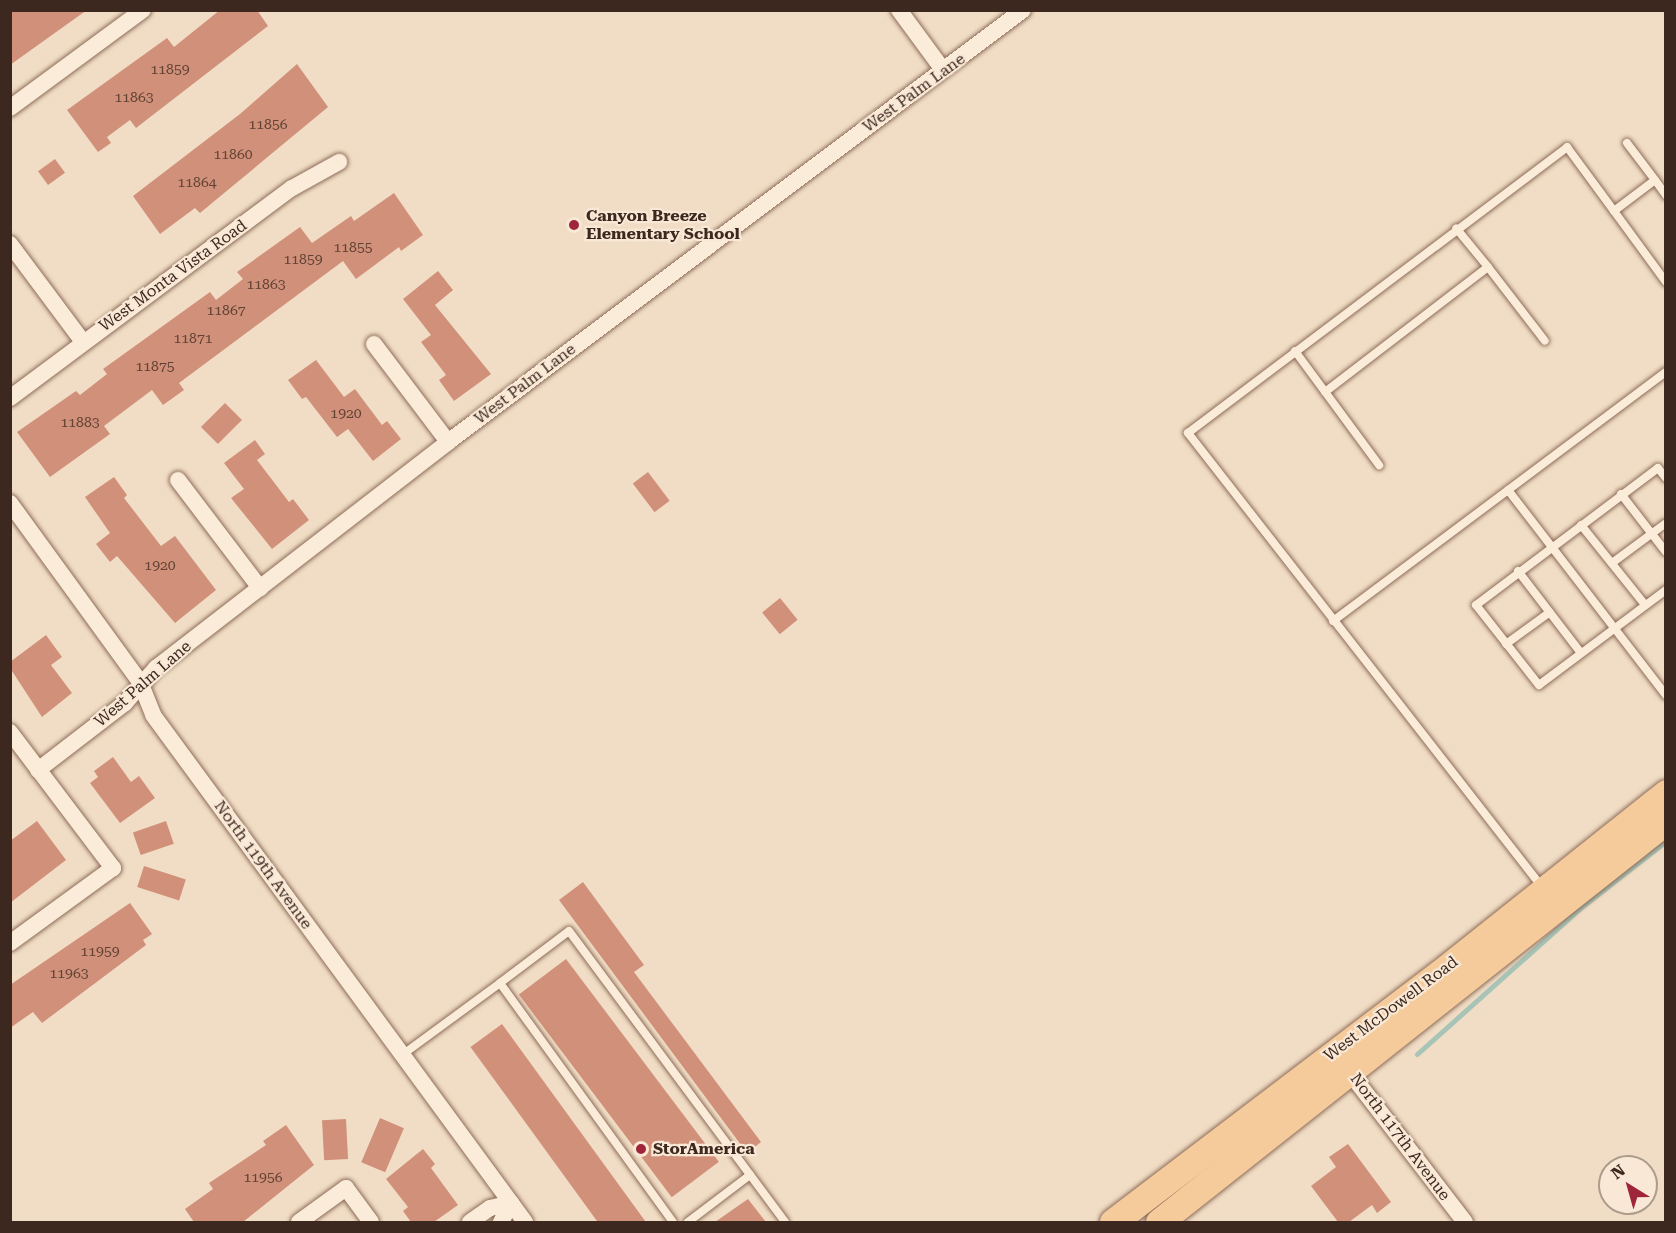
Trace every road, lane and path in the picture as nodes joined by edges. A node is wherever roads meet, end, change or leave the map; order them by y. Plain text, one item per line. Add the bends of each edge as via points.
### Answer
1 (143, 10) edge
2 (899, 10) edge
3 (1023, 10) edge
4 (943, 70) junction
5 (10, 108) edge
6 (1627, 143) dead end
7 (339, 162) dead end
8 (1655, 180) junction
9 (1665, 195) edge
10 (1614, 211) junction
11 (1456, 228) junction
12 (10, 244) edge
13 (1488, 267) junction
14 (1665, 282) edge
15 (1545, 340) dead end
16 (83, 342) junction
17 (374, 344) dead end
18 (1295, 351) junction
19 (1665, 372) edge
20 (1325, 392) junction
21 (10, 398) edge
22 (448, 442) junction
23 (1379, 465) dead end
24 (1665, 478) edge
25 (178, 480) dead end
26 (1508, 490) junction
27 (1621, 494) junction
28 (10, 503) edge
29 (1665, 523) edge
30 (1581, 525) junction
31 (1652, 534) junction
32 (1551, 546) junction
33 (1665, 552) edge
34 (1611, 563) junction
35 (1518, 572) junction
36 (260, 588) junction
37 (1665, 590) edge
38 (1645, 605) junction
39 (1550, 612) junction
40 (1333, 621) junction
41 (1614, 628) junction
42 (1506, 644) junction
43 (1581, 653) junction
44 (140, 682) junction
45 (1665, 695) edge
46 (10, 732) edge
47 (38, 770) junction
48 (1665, 793) edge
49 (1665, 821) edge
50 (1544, 890) junction
51 (10, 943) edge
52 (500, 983) junction
53 (1334, 1052) junction
54 (402, 1055) junction
55 (1351, 1074) junction
56 (750, 1175) junction
57 (511, 1203) junction
58 (299, 1222) edge
59 (371, 1222) edge
60 (470, 1222) edge
61 (501, 1222) edge
62 (525, 1222) edge
63 (673, 1222) edge
64 (688, 1222) edge
65 (785, 1222) edge
66 (1113, 1222) edge
67 (1159, 1222) edge
68 (1465, 1222) edge

1 - 5 street
2 - 4 street
3 - 4 street, West Palm Lane
4 - 22 street, West Palm Lane
6 - 8 lane
7 - 16 street, West Monta Vista Road via 292,188
8 - 9 lane
8 - 10 lane
10 - 11 lane via 1567,147
10 - 14 lane
11 - 13 lane
11 - 18 lane
12 - 16 street
13 - 15 lane
13 - 20 lane
16 - 21 street, West Monta Vista Road
17 - 22 street
18 - 20 lane
18 - 40 lane via 1188,433
19 - 26 lane
20 - 23 lane
22 - 36 street, West Palm Lane
24 - 27 lane via 1658,468
25 - 36 street
26 - 32 lane
26 - 40 lane
27 - 30 lane
27 - 31 lane
28 - 44 street, North 119th Avenue
29 - 31 lane
30 - 32 lane
30 - 34 lane
31 - 33 lane
31 - 34 lane
32 - 35 lane
32 - 41 lane
34 - 38 lane
35 - 39 lane
35 - 42 lane via 1476,605
36 - 44 street, West Palm Lane
37 - 38 lane
38 - 41 lane
39 - 42 lane
39 - 43 lane
40 - 50 lane
41 - 43 lane
41 - 45 lane
42 - 43 lane via 1539,685
44 - 47 street, West Palm Lane via 125,703
44 - 54 street, North 119th Avenue via 153,714
46 - 47 street
47 - 51 street via 113,868
48 - 50 main road, West McDowell Road
49 - 55 main road, West McDowell Road
50 - 53 main road, West McDowell Road
52 - 54 lane
52 - 56 lane via 569,931
52 - 63 lane
53 - 55 street, North 117th Avenue
53 - 66 main road, West McDowell Road
54 - 57 street, North 119th Avenue
55 - 67 main road, West McDowell Road
55 - 68 street, North 117th Avenue
56 - 64 lane
56 - 65 lane
57 - 60 street via 490,1208
57 - 61 street
57 - 62 street, North 119th Avenue
58 - 59 street via 346,1188

